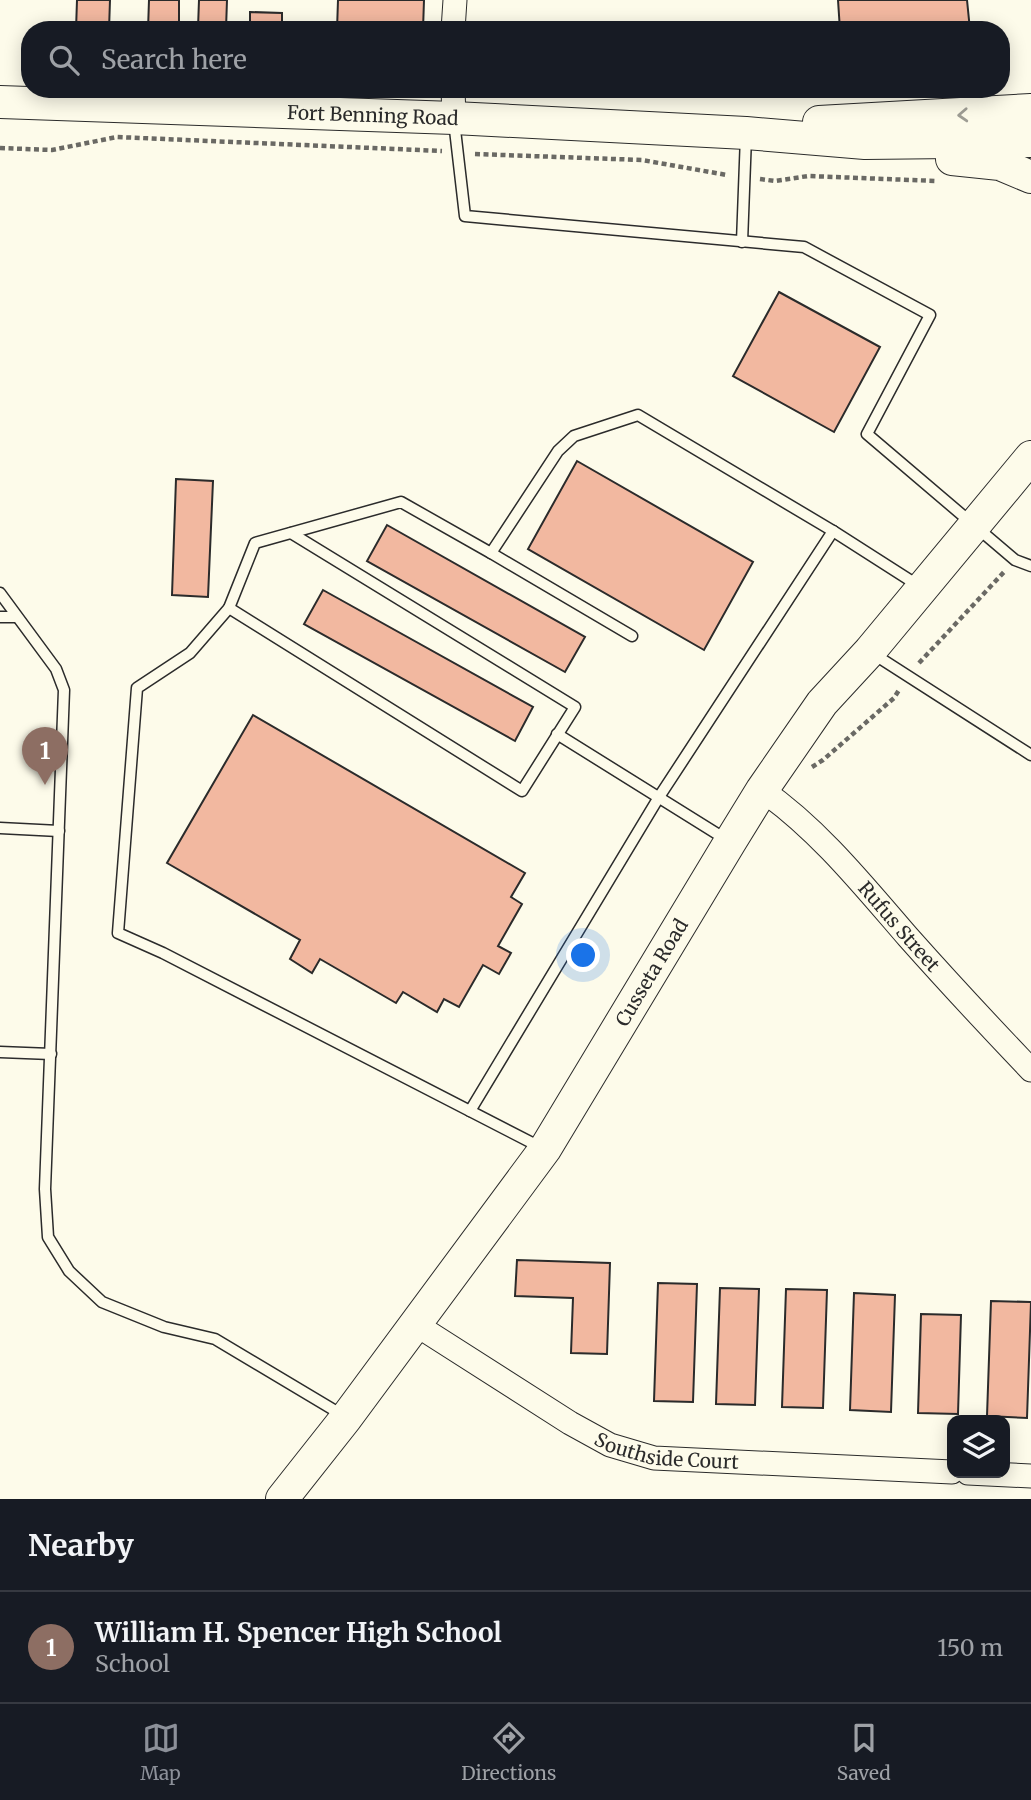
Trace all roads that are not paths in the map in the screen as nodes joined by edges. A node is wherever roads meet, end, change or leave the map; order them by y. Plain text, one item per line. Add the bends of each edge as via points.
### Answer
1 (454, 0) edge
2 (453, 21) edge
3 (0, 102) edge
4 (453, 104) edge
5 (1031, 110) edge
6 (746, 133) junction
7 (1031, 141) edge
8 (865, 143) junction
9 (1031, 177) edge
10 (742, 242) junction
11 (1031, 457) edge
12 (973, 526) junction
13 (833, 531) junction
14 (291, 533) junction
15 (491, 553) junction
16 (1031, 566) edge
17 (921, 587) junction
18 (0, 593) edge
19 (229, 608) junction
20 (0, 617) edge
21 (16, 617) junction
22 (632, 636) dead end
23 (870, 651) junction
24 (557, 734) junction
25 (1031, 755) edge
26 (762, 790) junction
27 (659, 797) junction
28 (0, 828) edge
29 (59, 831) junction
30 (730, 842) junction
31 (0, 1052) edge
32 (51, 1054) junction
33 (1031, 1070) edge
34 (470, 1111) junction
35 (544, 1149) junction
36 (415, 1324) junction
37 (346, 1418) junction
38 (947, 1472) edge
39 (1010, 1475) edge
40 (1031, 1476) edge
41 (282, 1499) edge

1 - 2 street
3 - 4 street, Fort Benning Road
4 - 6 street, Fort Benning Road
4 - 10 lane via 465,216
5 -> 6 street, Fort Benning Road via 783,124
6 - 8 street, Fort Benning Road
6 - 10 lane
7 - 8 street, Fort Benning Road
8 - 9 street via 898,153 1000,164
10 - 12 lane via 804,247 930,315 867,434
11 - 12 street, Cusseta Road
12 - 16 lane via 1015,561
12 - 17 street, Cusseta Road
13 - 15 lane via 638,415 574,436 558,451
13 - 17 lane
13 - 27 lane
14 - 15 lane via 401,502
14 - 19 lane via 255,543
14 - 24 lane via 575,707
15 - 22 lane
17 - 23 street, Cusseta Road
18 - 21 lane
19 - 24 lane via 522,791
19 - 34 lane via 190,653 137,688 118,933
20 - 21 lane
21 - 29 lane via 56,668 64,690
23 - 25 lane
23 - 26 street, Cusseta Road via 822,703
24 - 27 lane
26 - 30 street, Cusseta Road
26 - 33 street, Rufus Street via 788,808 852,872 959,996
27 - 30 lane
27 - 34 lane
28 - 29 lane
29 - 32 lane
30 - 35 street, Cusseta Road
31 - 32 lane
32 - 37 lane via 45,1189 48,1237 69,1271 102,1302 164,1327 215,1339
34 - 35 lane
35 - 36 street, Cusseta Road
36 - 37 street, Cusseta Road
36 - 38 street, Southside Court via 580,1429 610,1445 654,1458
37 - 41 street, Cusseta Road
39 - 40 street

